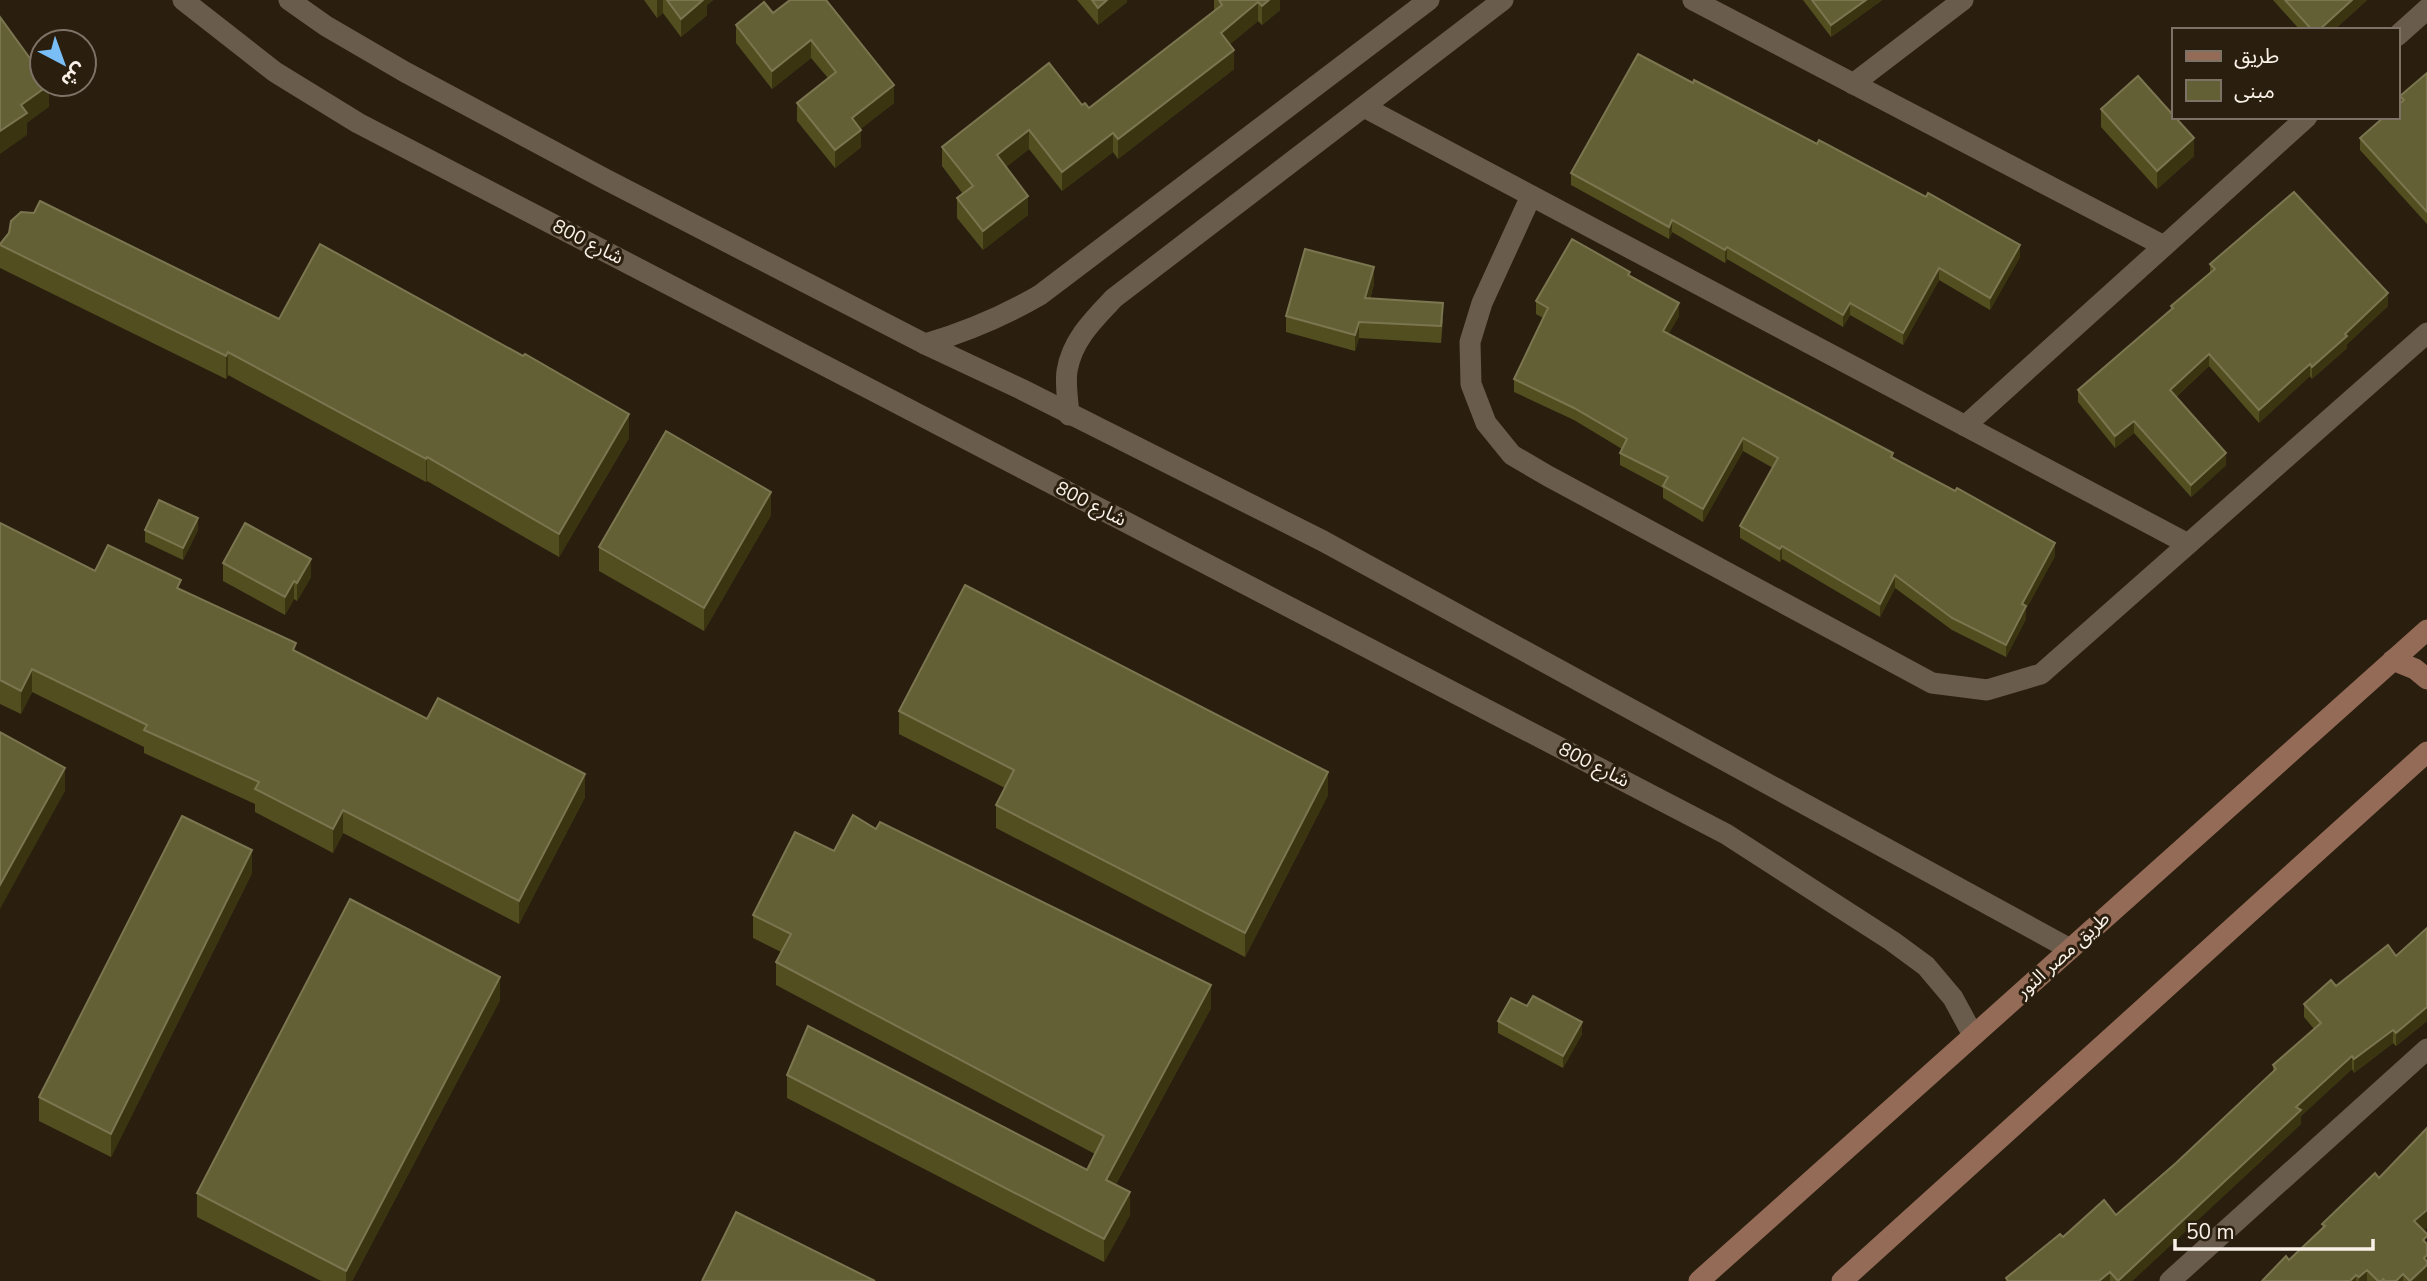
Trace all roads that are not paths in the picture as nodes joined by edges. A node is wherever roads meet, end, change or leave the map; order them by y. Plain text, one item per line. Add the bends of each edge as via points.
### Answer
1 (183, 0) edge
2 (289, 0) edge
3 (1429, 0) edge
4 (1503, 0) edge
5 (1693, 0) edge
6 (1964, 0) edge
7 (2427, 9) edge
8 (2399, 34) edge
9 (1853, 84) junction
10 (1364, 107) junction
11 (2305, 119) edge
12 (1531, 195) junction
13 (2164, 246) junction
14 (2427, 333) edge
15 (925, 344) junction
16 (1069, 415) junction
17 (1965, 426) junction
18 (2188, 544) junction
19 (2427, 630) edge
20 (2393, 660) junction
21 (2427, 679) edge
22 (2427, 752) edge
23 (2070, 949) junction
24 (1973, 1035) junction
25 (2427, 1049) edge
26 (1699, 1281) edge
27 (1842, 1281) edge
28 (2171, 1281) edge

1 - 24 street, شارع 800 via 275,72 358,123 1726,834 1926,966 1953,998
2 - 15 street via 405,72
3 - 15 street via 1040,295 965,333
4 - 10 street
5 - 9 street
6 - 9 street
7 - 8 street
9 - 13 street
10 - 12 street
10 - 16 street via 1114,298 1084,330 1073,354 1067,371
11 - 13 street
12 - 17 street
12 - 18 street via 1482,303 1470,342 1471,384 1486,423 1512,455 1920,677 1932,683 1987,690 2041,674
13 - 17 street
14 - 18 street
15 - 16 street
16 - 23 street via 1323,541
17 - 18 street
19 - 20 street, طريق مصر النور
20 - 21 street
20 - 23 street, طريق مصر النور
22 - 27 street
23 - 24 street, طريق مصر النور
24 - 26 street, طريق مصر النور
25 - 28 street

